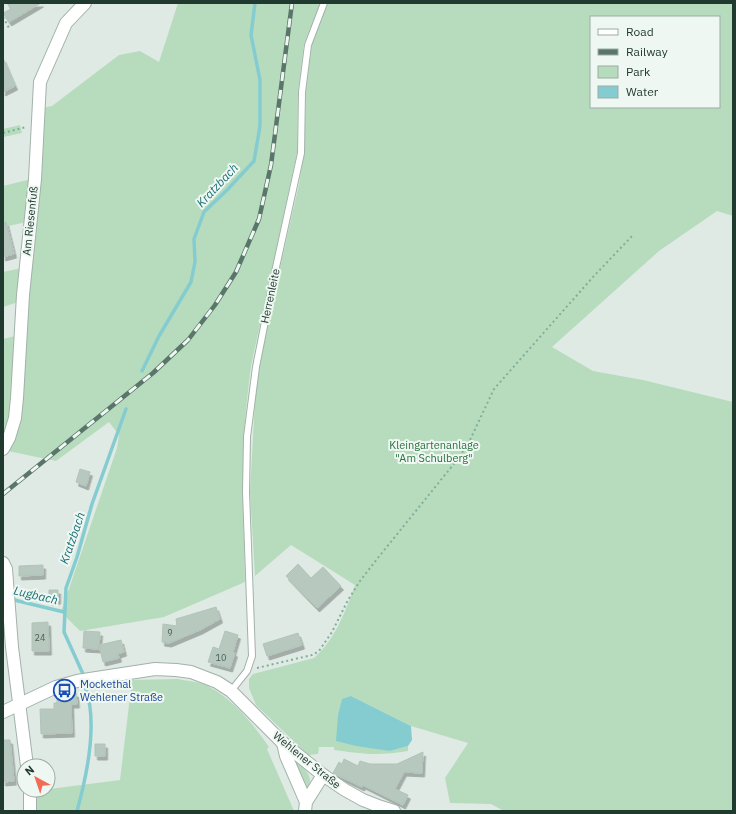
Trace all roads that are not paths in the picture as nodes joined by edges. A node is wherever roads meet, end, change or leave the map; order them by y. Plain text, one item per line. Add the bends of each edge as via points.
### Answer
1 (85, 3) edge
2 (324, 3) edge
3 (3, 449) edge
4 (3, 562) edge
5 (231, 692) junction
6 (20, 703) junction
7 (3, 712) edge
8 (283, 743) junction
9 (26, 758) edge
10 (323, 775) junction
11 (30, 798) edge
12 (306, 807) edge
13 (30, 811) edge
14 (394, 811) edge

1 - 3 street, Am Riesenfuß via 66,23 40,82 35,179 23,295 17,398 9,438
2 - 5 lane, Herrenleite via 308,45 302,92 301,152 256,367 247,437 246,492 252,656 247,671
4 - 6 street via 6,569 12,648
5 - 6 street, Wehlener Straße via 217,682 192,672 155,669 77,681
5 - 8 street, Wehlener Straße
6 - 7 street, Wehlener Straße
6 - 9 street
8 - 10 street, Wehlener Straße
8 - 12 street
10 - 12 street
10 - 14 street, Wehlener Straße via 363,800
11 - 13 street

